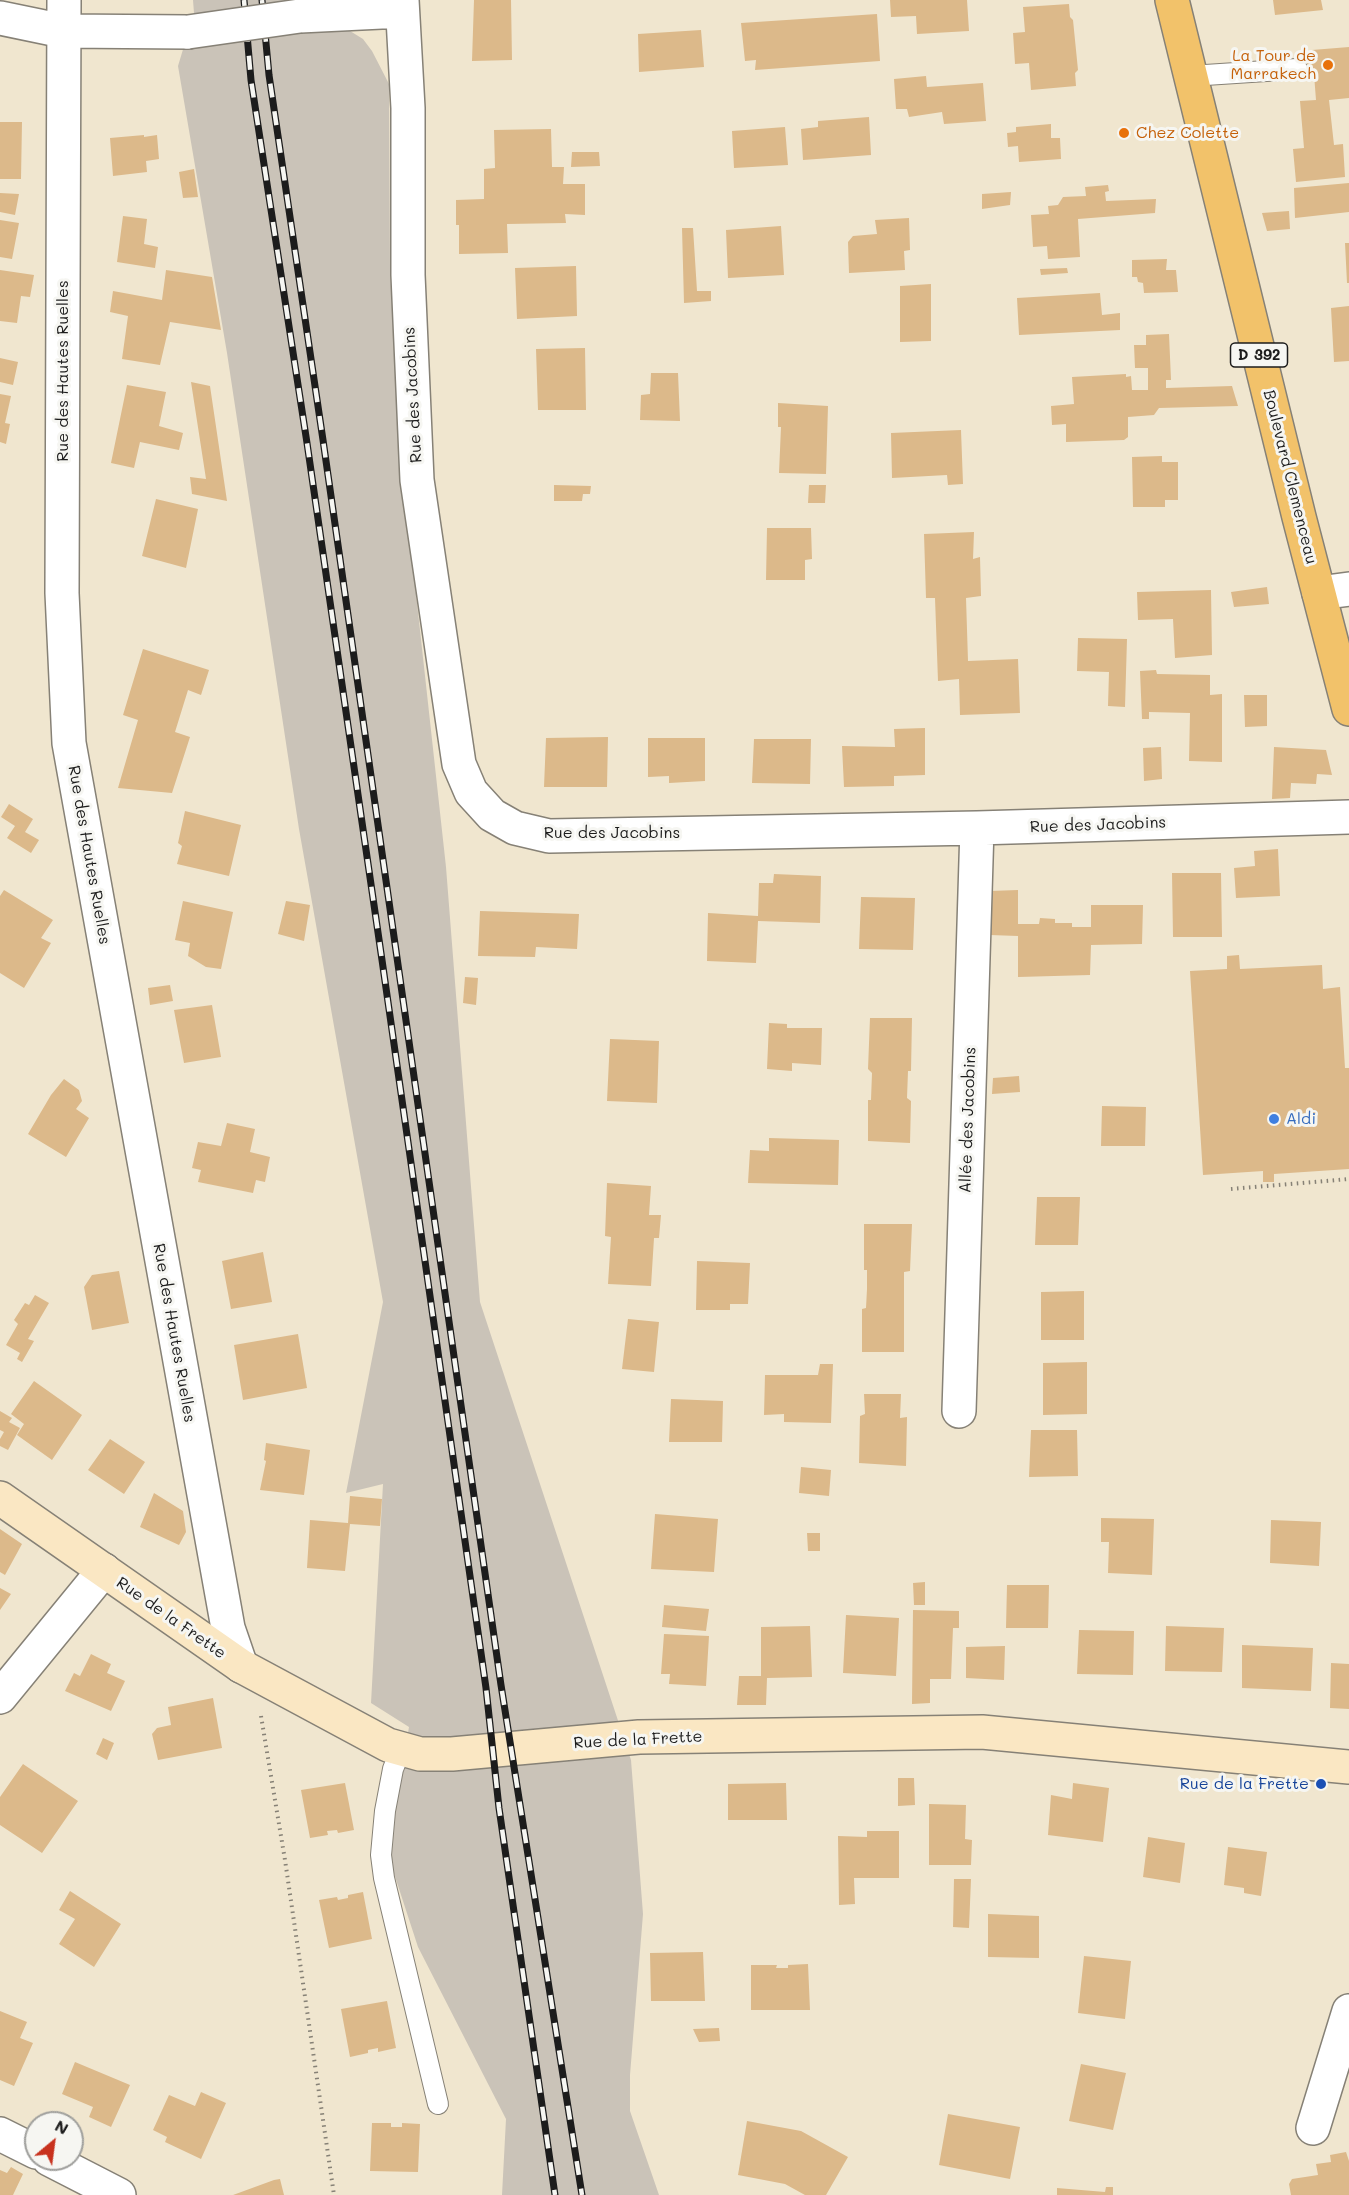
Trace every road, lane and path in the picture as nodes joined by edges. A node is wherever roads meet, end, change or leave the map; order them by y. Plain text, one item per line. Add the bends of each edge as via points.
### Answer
1 (1172, 0) edge
2 (402, 5) edge
3 (64, 15) edge
4 (0, 18) edge
5 (1297, 69) dead end
6 (1190, 76) junction
7 (1334, 591) edge
8 (1349, 709) edge
9 (1349, 817) edge
10 (977, 828) junction
11 (1349, 1179) edge
12 (1231, 1189) dead end
13 (959, 1411) dead end
14 (0, 1498) edge
15 (104, 1570) junction
16 (241, 1666) junction
17 (0, 1697) edge
18 (261, 1714) dead end
19 (401, 1749) junction
20 (1349, 1767) edge
21 (1349, 2011) edge
22 (438, 2104) dead end
23 (1313, 2128) dead end
24 (0, 2134) edge
25 (24, 2146) edge
26 (73, 2171) edge
27 (120, 2195) edge
28 (334, 2195) edge

1 - 6 main road, Boulevard Clemenceau / D 392
2 - 3 street, bridge via 188,32
2 - 10 street, Rue des Jacobins via 417,480 459,764 471,792 492,815 515,828 549,836
3 - 4 street
3 - 16 street, Rue des Hautes Ruelles via 62,593 69,743 228,1628
5 - 6 lane
6 - 7 main road, Boulevard Clemenceau / D 392
7 - 8 main road, Boulevard Clemenceau / D 392
9 - 10 street, Rue des Jacobins
10 - 13 street, Allée des Jacobins
11 - 12 path
14 - 15 street, Rue de la Frette
15 - 16 street, Rue de la Frette
15 - 17 street
16 - 19 street, Rue de la Frette via 388,1746
18 - 28 path
19 - 20 street, Rue de la Frette via 452,1755 639,1737 982,1732
19 - 22 lane via 385,1811 381,1855
21 - 23 street
24 - 25 street
26 - 27 street

